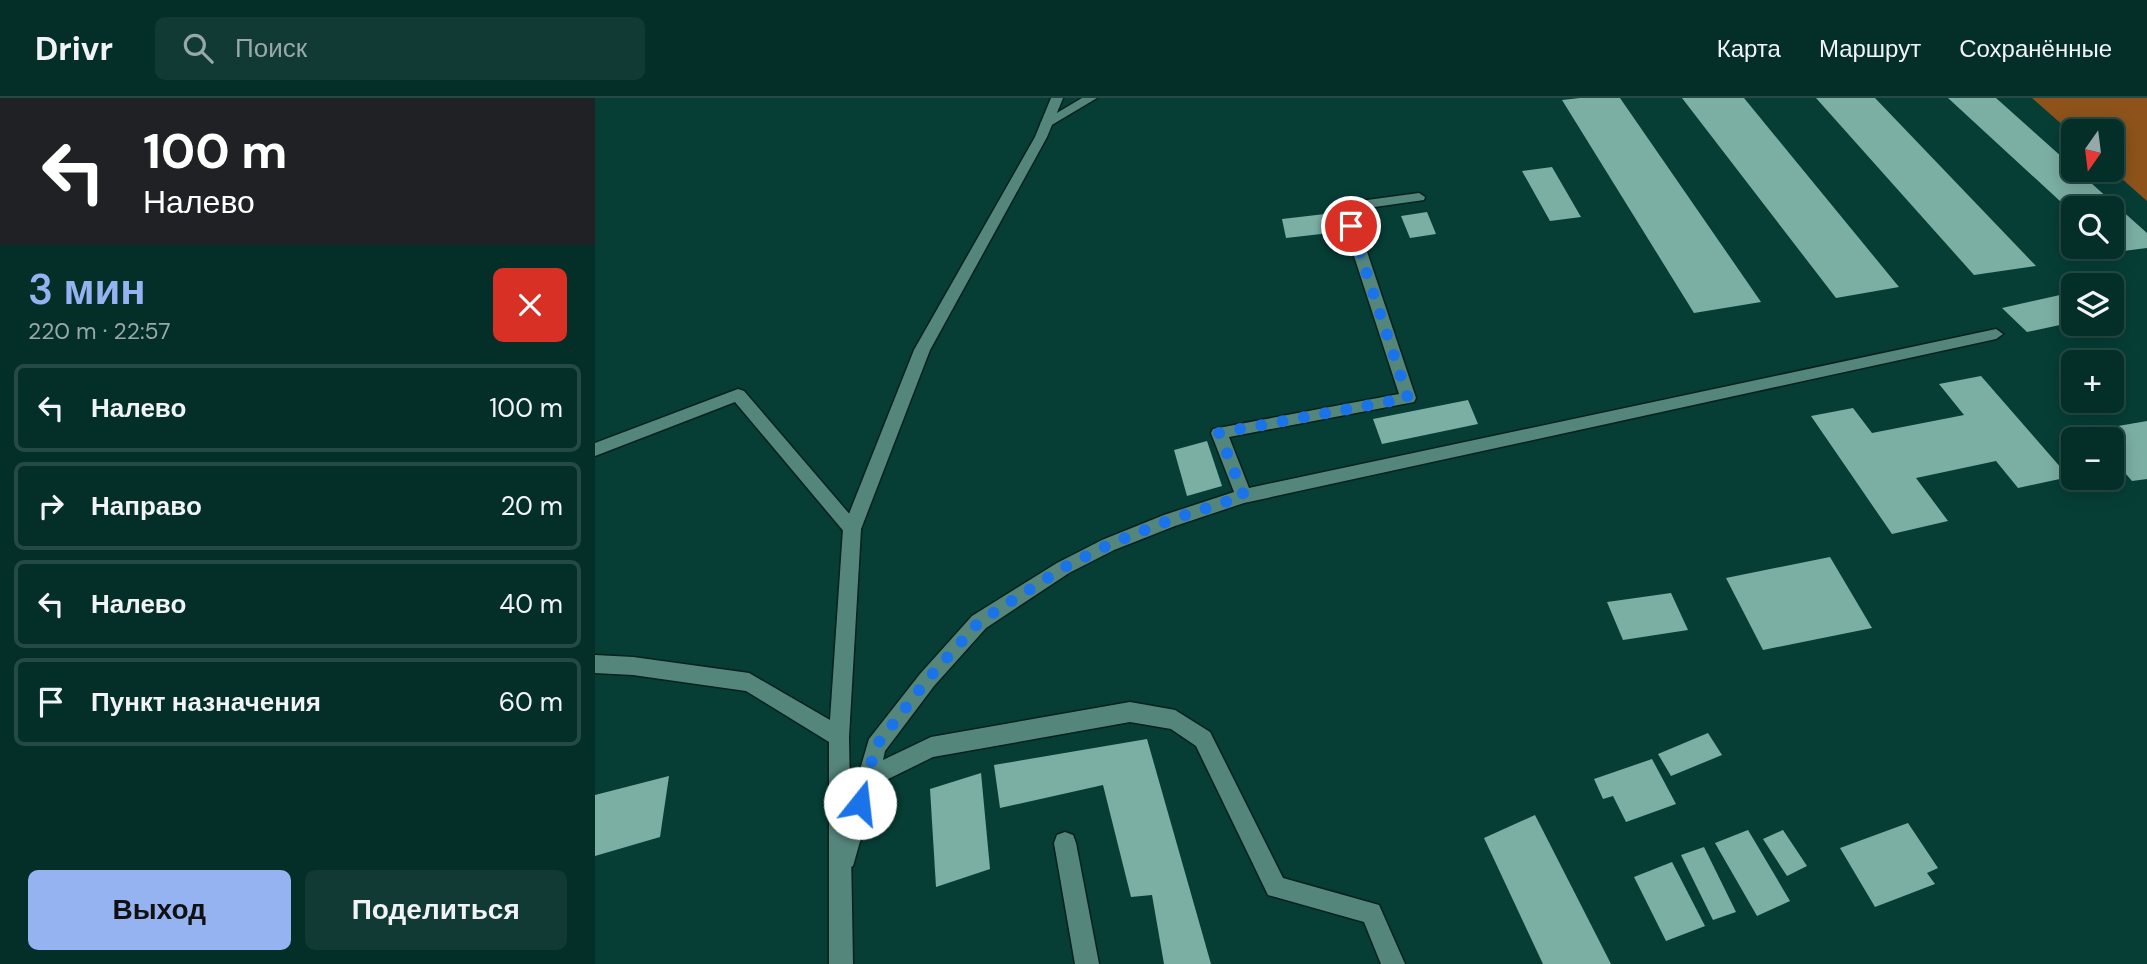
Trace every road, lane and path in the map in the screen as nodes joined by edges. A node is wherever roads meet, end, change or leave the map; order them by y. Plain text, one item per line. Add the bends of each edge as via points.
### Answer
1 (1057, 98) edge
2 (1091, 98) edge
3 (1046, 123) junction
4 (1419, 197) dead end
5 (1996, 334) dead end
6 (595, 450) edge
7 (1244, 496) junction
8 (852, 529) junction
9 (595, 664) edge
10 (839, 737) junction
11 (867, 778) junction
12 (1065, 843) dead end
13 (840, 875) junction
14 (841, 964) edge
15 (1087, 964) edge
16 (1393, 964) edge

1 - 3 street
2 - 3 street
3 - 8 street via 922,350
4 - 7 street via 1345,207 1408,398 1219,433
5 - 7 street
6 - 8 street via 738,395
7 - 11 street via 1108,545 979,622 876,746
8 - 10 street
9 - 10 street via 749,682
10 - 13 street
11 - 13 street
11 - 16 street via 931,747 1130,712 1175,720 1203,739 1276,887 1371,913
12 - 15 street
13 - 14 street

